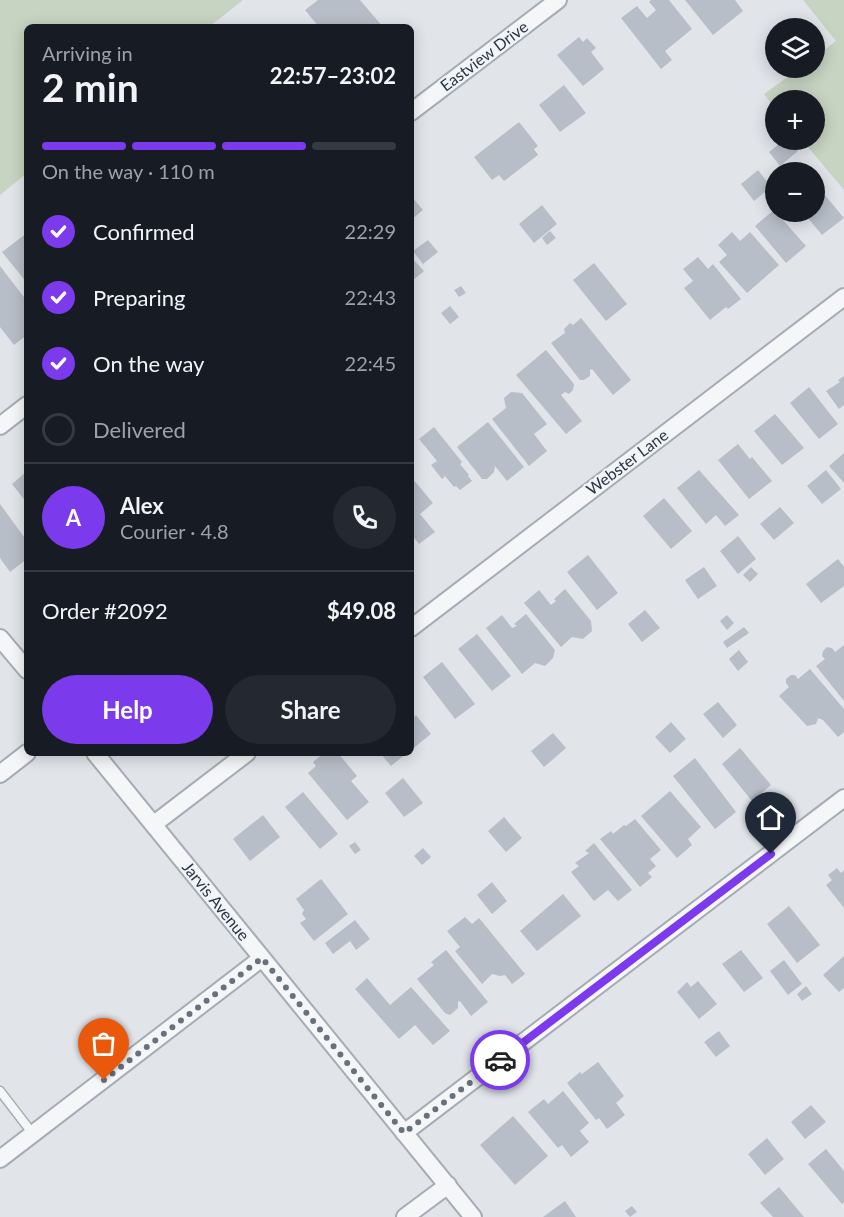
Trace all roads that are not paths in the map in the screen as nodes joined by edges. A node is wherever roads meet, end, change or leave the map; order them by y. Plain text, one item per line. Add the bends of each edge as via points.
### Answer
1 (558, 0) edge
2 (414, 110) edge
3 (844, 297) edge
4 (24, 407) edge
5 (0, 426) edge
6 (414, 626) edge
7 (0, 638) edge
8 (24, 666) edge
9 (24, 755) edge
10 (97, 756) edge
11 (243, 756) edge
12 (0, 774) edge
13 (844, 798) edge
14 (154, 824) junction
15 (262, 958) junction
16 (0, 1090) edge
17 (404, 1133) junction
18 (33, 1134) junction
19 (0, 1159) edge
20 (448, 1185) junction
21 (405, 1217) edge
22 (473, 1217) edge

1 - 2 street, Eastview Drive
3 - 6 street, Webster Lane
4 - 5 street
7 - 8 street
9 - 12 street
10 - 14 street, Jarvis Avenue
11 - 14 street
13 - 17 street
14 - 15 street, Jarvis Avenue
15 - 17 street, Jarvis Avenue
15 - 18 street
16 - 18 lane
17 - 20 street, Jarvis Avenue
18 - 19 street
20 - 21 street
20 - 22 street, Jarvis Avenue

